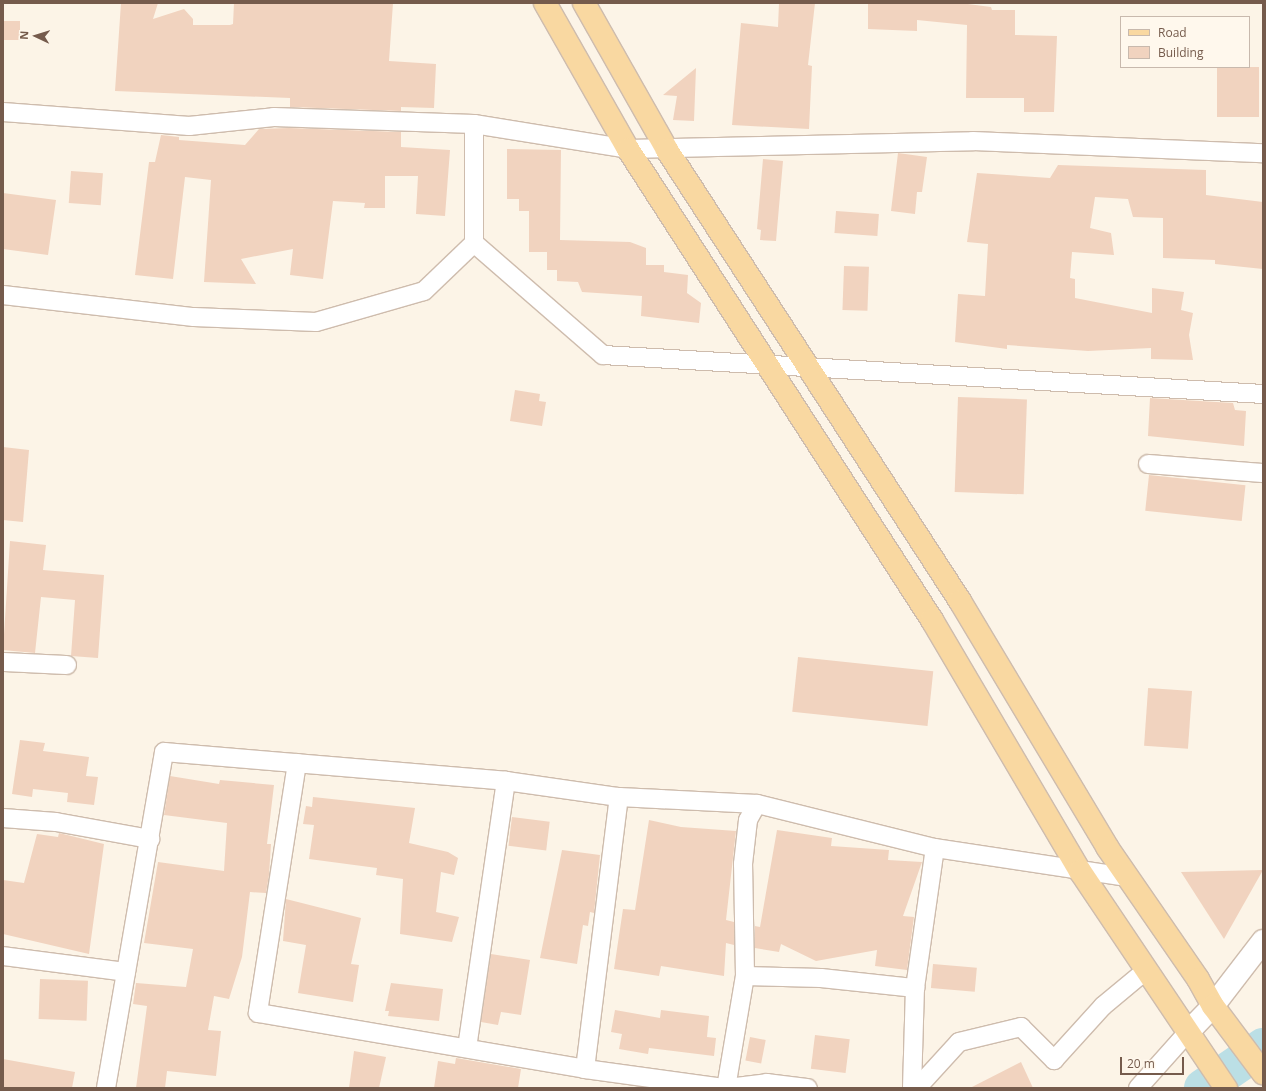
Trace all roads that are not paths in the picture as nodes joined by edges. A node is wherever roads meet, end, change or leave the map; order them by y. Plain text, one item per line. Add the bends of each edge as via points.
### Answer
1 (545, 3) edge
2 (584, 3) edge
3 (3, 112) edge
4 (474, 124) junction
5 (628, 149) junction
6 (667, 150) junction
7 (1263, 153) edge
8 (474, 243) junction
9 (3, 295) edge
10 (768, 367) junction
11 (808, 369) junction
12 (1263, 394) edge
13 (1148, 464) dead end
14 (1263, 473) edge
15 (3, 662) edge
16 (67, 665) dead end
17 (297, 763) junction
18 (506, 781) junction
19 (619, 797) junction
20 (757, 804) junction
21 (3, 818) edge
22 (150, 839) junction
23 (935, 848) junction
24 (1080, 871) junction
25 (1127, 877) junction
26 (1263, 941) edge
27 (3, 956) edge
28 (126, 972) junction
29 (1144, 972) junction
30 (744, 976) junction
31 (915, 988) junction
32 (1213, 1006) junction
33 (1189, 1030) junction
34 (467, 1048) junction
35 (585, 1069) junction
36 (1263, 1073) edge
37 (767, 1086) edge
38 (106, 1088) edge
39 (726, 1088) edge
40 (808, 1088) edge
41 (912, 1088) edge
42 (917, 1088) edge
43 (1138, 1088) edge
44 (1226, 1088) edge

1 - 5 main road
2 - 6 main road
3 - 4 street via 190,126 274,117
4 - 5 street
4 - 8 street
5 - 6 street
5 - 10 main road
6 - 7 street via 973,141
6 - 11 main road
8 - 9 street via 424,291 316,322 194,317
8 - 10 street via 603,355
10 - 11 street
10 - 24 main road via 932,620
11 - 12 street
11 - 25 main road via 960,601
13 - 14 street
15 - 16 street
17 - 18 street
17 - 22 street via 164,752
17 - 34 street via 258,1013
18 - 19 street
18 - 34 street
19 - 20 street
19 - 35 street
20 - 23 street
20 - 30 street via 748,820 743,864
21 - 22 street via 56,822
22 - 28 street
23 - 24 street
23 - 31 street
24 - 25 street
24 - 29 main road
25 - 32 main road via 1198,979
26 - 32 street
27 - 28 street
28 - 38 street
29 - 33 main road
29 - 42 street via 1103,1006 1054,1060 1021,1027 959,1042
30 - 31 street via 821,978
30 - 39 street
31 - 41 street
32 - 33 street
32 - 36 main road
33 - 43 street
33 - 44 main road via 1200,1052
34 - 35 street
35 - 39 street
37 - 39 street
37 - 40 street

